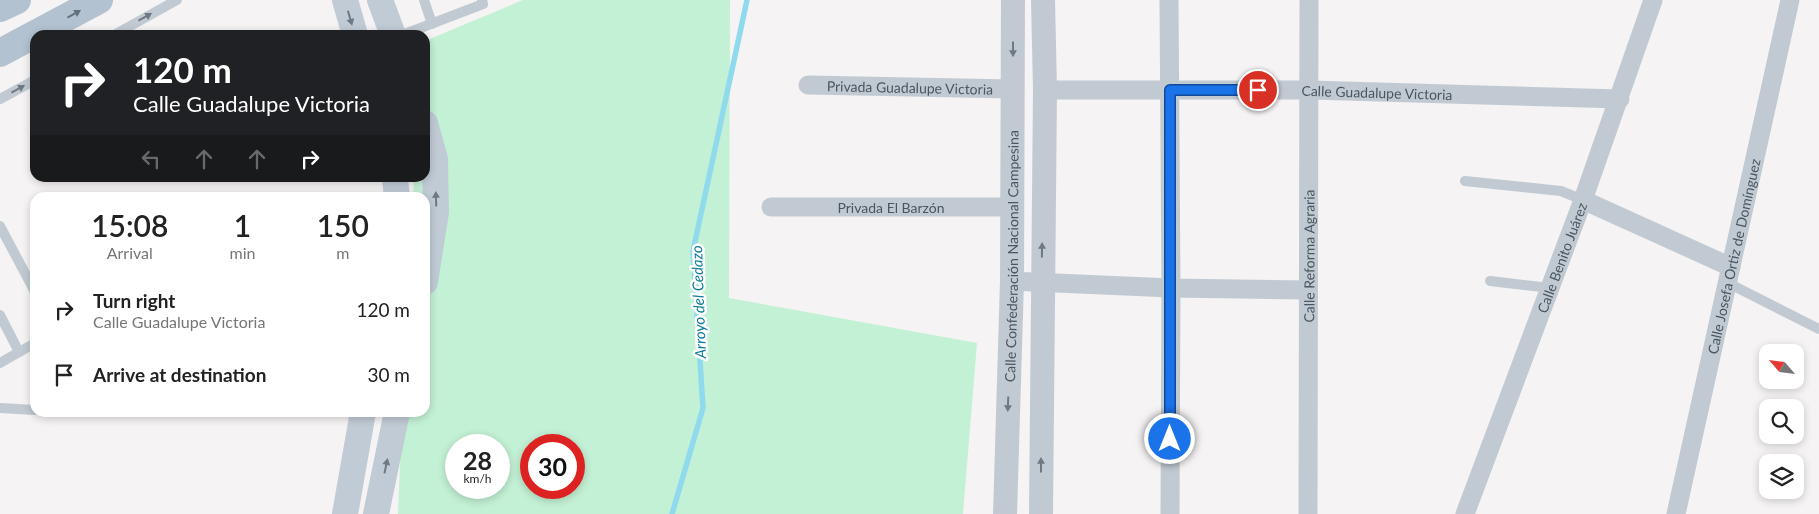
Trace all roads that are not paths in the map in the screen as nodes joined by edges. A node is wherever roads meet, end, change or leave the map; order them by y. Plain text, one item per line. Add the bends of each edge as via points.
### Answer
1 (17, 0) edge
2 (98, 0) edge
3 (177, 0) edge
4 (345, 0) edge
5 (380, 0) edge
6 (424, 0) edge
7 (482, 0) edge
8 (1013, 0) edge
9 (1043, 0) edge
10 (1169, 0) edge
11 (1309, 0) edge
12 (1653, 0) edge
13 (1790, 0) edge
14 (0, 8) edge
15 (432, 24) junction
16 (44, 30) edge
17 (123, 30) edge
18 (354, 30) edge
19 (391, 30) edge
20 (416, 30) edge
21 (30, 37) edge
22 (0, 54) edge
23 (30, 83) edge
24 (808, 86) dead end
25 (1013, 89) junction
26 (1045, 90) junction
27 (1170, 90) junction
28 (1310, 90) junction
29 (0, 99) edge
30 (1620, 99) junction
31 (430, 140) edge
32 (1465, 181) dead end
33 (1583, 200) junction
34 (771, 207) dead end
35 (1012, 207) junction
36 (0, 226) edge
37 (430, 250) edge
38 (1730, 275) junction
39 (1012, 281) junction
40 (1490, 281) dead end
41 (1041, 282) junction
42 (30, 283) edge
43 (1171, 288) junction
44 (1550, 288) junction
45 (1307, 290) junction
46 (0, 316) edge
47 (1819, 329) edge
48 (30, 346) edge
49 (19, 352) junction
50 (0, 363) edge
51 (0, 408) edge
52 (30, 410) edge
53 (362, 417) edge
54 (396, 417) edge
55 (345, 514) edge
56 (376, 514) edge
57 (1005, 514) edge
58 (1041, 514) edge
59 (1170, 514) edge
60 (1308, 514) edge
61 (1465, 514) edge
62 (1676, 514) edge

1 - 14 main road
16 -> 2 main road
17 -> 3 lane
4 -> 18 main road
5 - 19 main road
6 - 15 lane
7 - 15 lane via 483,4
8 -> 25 street, Calle Confederación Nacional Campesina
9 - 26 street
10 - 27 street
11 - 28 street, Calle Reforma Agraria
12 - 30 street, Calle Benito Juárez
13 - 38 street, Calle Josefa Ortiz de Domínguez
15 - 20 lane
22 -> 21 main road
29 -> 23 lane
24 - 25 street, Privada Guadalupe Victoria
25 - 35 street, Calle Confederación Nacional Campesina
26 - 27 street, Calle Guadalupe Victoria
41 -> 26 street
27 - 28 street, Calle Guadalupe Victoria
27 - 43 street
28 - 30 street, Calle Guadalupe Victoria
28 - 45 street, Calle Reforma Agraria
30 - 33 street, Calle Benito Juárez
37 -> 31 main road via 436,212 435,159
32 - 33 lane via 1561,191
33 - 38 street
33 - 44 street, Calle Benito Juárez
34 - 35 street, Privada El Barzón
35 - 39 street, Calle Confederación Nacional Campesina
36 - 42 lane
38 - 47 lane
38 - 62 street, Calle Josefa Ortiz de Domínguez
39 - 41 street
39 -> 57 street, Calle Confederación Nacional Campesina
40 - 44 lane
41 - 43 street
58 -> 41 street
43 - 45 street
43 - 59 street
44 - 61 street, Calle Benito Juárez
45 - 60 street, Calle Reforma Agraria
46 - 49 lane
48 - 49 lane
49 - 50 lane
51 - 52 lane
53 - 55 main road
56 -> 54 main road

